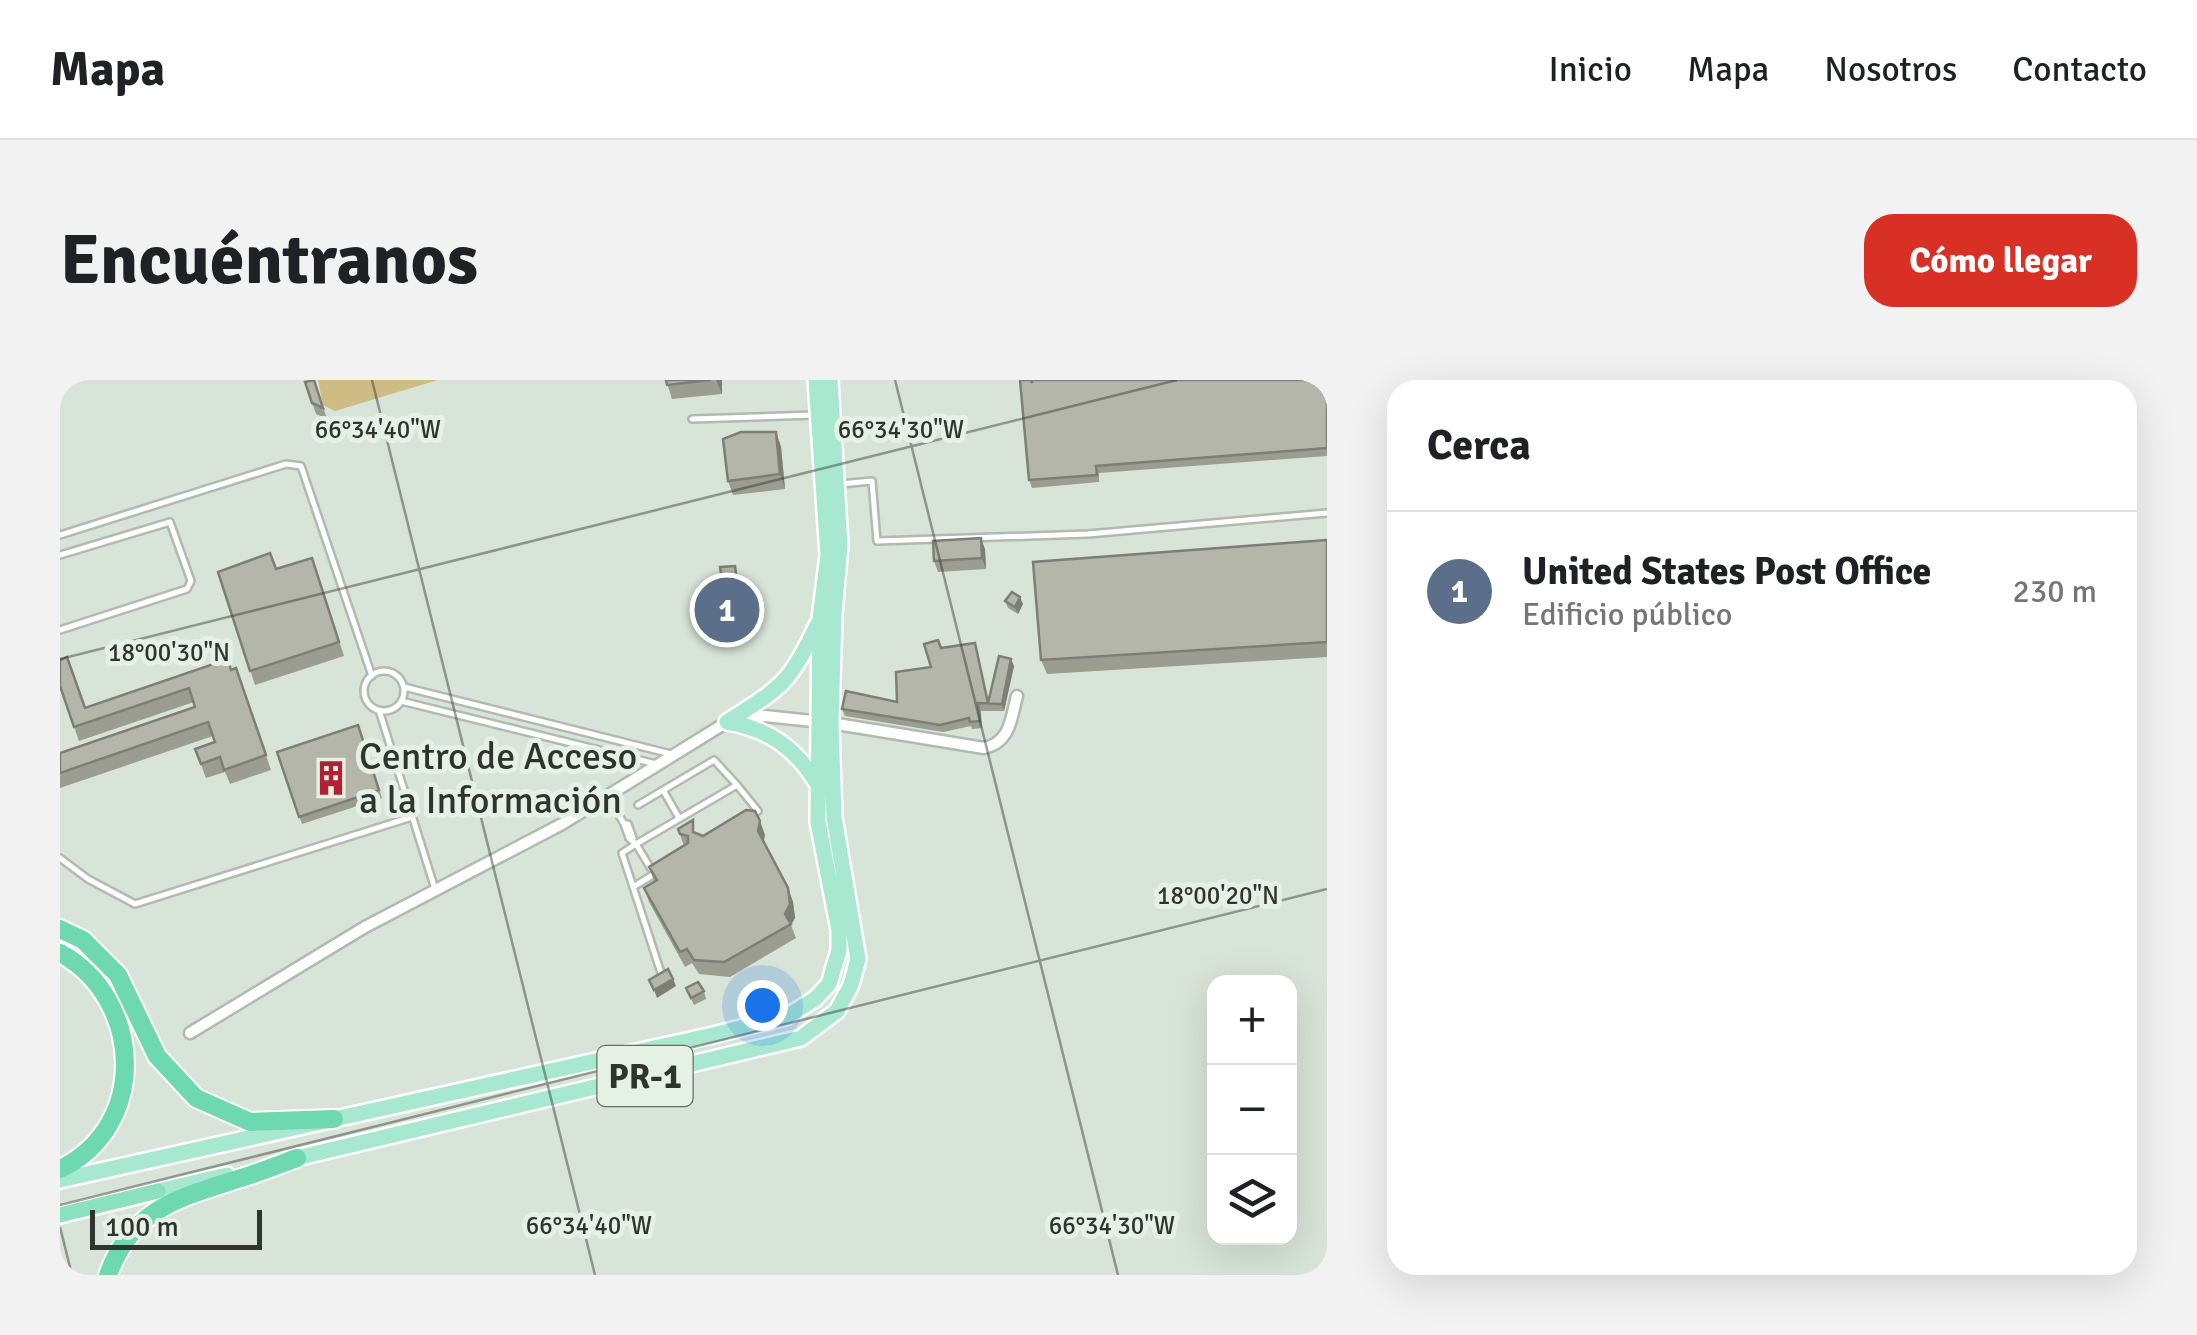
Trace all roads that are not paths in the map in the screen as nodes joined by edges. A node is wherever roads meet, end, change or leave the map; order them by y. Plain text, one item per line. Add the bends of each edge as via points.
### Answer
1 (816, 380) edge
2 (830, 380) edge
3 (825, 415) junction
4 (692, 418) dead end
5 (837, 484) junction
6 (1327, 513) edge
7 (60, 535) edge
8 (60, 554) edge
9 (820, 619) junction
10 (60, 630) edge
11 (372, 676) junction
12 (404, 687) junction
13 (1017, 696) dead end
14 (401, 701) junction
15 (379, 710) junction
16 (727, 722) junction
17 (824, 722) junction
18 (568, 728) junction
19 (564, 741) junction
20 (674, 754) junction
21 (658, 764) junction
22 (736, 785) junction
23 (818, 786) junction
24 (663, 790) junction
25 (608, 796) junction
26 (638, 805) dead end
27 (412, 817) junction
28 (679, 819) junction
29 (744, 819) edge
30 (635, 841) junction
31 (60, 858) edge
32 (671, 864) edge
33 (654, 874) junction
34 (633, 887) junction
35 (436, 892) junction
36 (60, 929) edge
37 (60, 953) edge
38 (662, 973) edge
39 (190, 1033) dead end
40 (334, 1119) junction
41 (297, 1158) junction
42 (60, 1169) edge
43 (60, 1180) edge
44 (158, 1191) joint
45 (60, 1214) edge
46 (108, 1275) edge

1 - 3 main road, PR-1
2 - 3 main road, PR-1
3 - 4 lane
3 - 5 main road, PR-1
3 - 9 main road, PR-1 via 828,555
5 - 6 lane via 872,482 877,540 1088,534
5 - 17 main road, PR-1 via 840,545
7 - 11 lane via 286,464 301,466
8 - 10 lane via 170,522 190,581 187,590
9 - 16 main road via 780,688
9 - 17 main road, PR-1
11 - 12 lane via 394,673
11 - 15 lane via 365,696
12 - 14 lane
12 - 18 lane
13 - 17 street via 1005,736 984,748
14 - 15 lane
14 - 19 lane
15 - 27 lane
16 - 17 street via 765,716
16 - 20 street
16 - 23 main road via 754,726 783,742
17 - 23 main road, PR-1
17 - 41 main road, PR-1 via 858,959 837,1011 801,1038
18 - 19 lane
18 - 20 lane
19 - 21 lane
20 - 21 street
21 - 25 street
22 - 24 lane via 714,760
22 - 28 lane
22 - 29 lane via 758,811
23 - 40 main road, PR-1 via 839,950 829,984 816,1000 788,1016 713,1035
24 - 26 lane
24 - 28 lane
25 - 30 lane
25 - 35 street
27 - 31 lane via 134,904
27 - 35 lane
28 - 30 lane
30 - 33 lane
30 - 34 lane via 622,853
32 - 33 lane
33 - 34 lane
34 - 38 lane
35 - 39 street
36 - 40 highway via 106,960 158,1056 196,1098 250,1122
37 - 42 highway via 101,987 126,1049 125,1082 109,1124 93,1146
40 - 43 main road, PR-1
41 - 44 main road, PR-1
41 - 46 highway via 160,1206 125,1241
44 - 45 highway, PR-1

